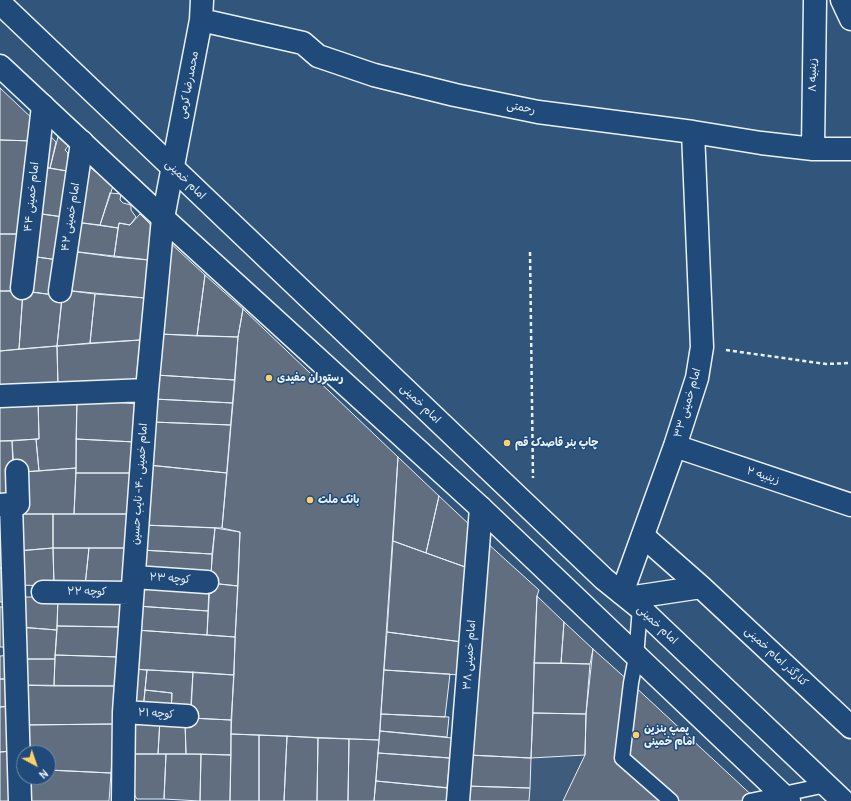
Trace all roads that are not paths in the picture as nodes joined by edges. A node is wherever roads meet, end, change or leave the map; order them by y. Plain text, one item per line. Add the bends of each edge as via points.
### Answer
1 (815, 0) edge
2 (842, 0) edge
3 (0, 2) edge
4 (202, 10) edge
5 (851, 19) edge
6 (0, 66) edge
7 (43, 106) junction
8 (693, 132) junction
9 (82, 142) junction
10 (851, 148) edge
11 (812, 149) junction
12 (173, 169) junction
13 (163, 218) junction
14 (22, 288) dead end
15 (60, 291) dead end
16 (147, 390) junction
17 (0, 396) edge
18 (675, 446) junction
19 (17, 471) dead end
20 (5, 505) edge
21 (851, 505) edge
22 (481, 508) junction
23 (643, 536) junction
24 (207, 582) dead end
25 (133, 585) junction
26 (701, 587) junction
27 (42, 592) dead end
28 (630, 600) junction
29 (6, 604) edge
30 (7, 650) edge
31 (636, 657) junction
32 (124, 712) junction
33 (188, 716) dead end
34 (851, 727) edge
35 (826, 785) junction
36 (785, 797) edge
37 (20, 801) edge
38 (123, 801) edge
39 (458, 801) edge
40 (671, 801) edge
41 (750, 801) edge
42 (843, 801) edge

1 - 11 street, زینبیه ۸
2 - 5 street
3 - 12 street, امام خمینی
4 - 8 street, رحمتی via 302,43 318,56 374,75 455,96 538,112
4 - 12 street, محمدرضا کرمی
6 - 7 street
7 - 9 street
7 - 14 street, امام خمینی ۴۴
8 - 11 street, رحمتی
8 - 18 street, امام خمینی ۳۳ via 702,347 697,378
9 - 13 street
9 - 15 street, امام خمینی ۴۲
10 - 11 street, رحمتی
12 - 13 street, امام خمینی ۴۰- نایب حسین
12 - 28 street, امام خمینی via 604,579
13 - 16 street, امام خمینی ۴۰- نایب حسین
13 - 22 street
16 - 17 street
16 - 25 street, امام خمینی ۴۰- نایب حسین
18 - 21 street, زینبیه ۲
18 - 23 street, امام خمینی ۳۳
19 - 20 street via 18,504
20 - 29 street
22 - 31 street
22 - 39 street, امام خمینی ۳۸
23 - 26 street, کنارگذر امام خمینی
23 - 28 street, امام خمینی ۳۳
24 - 25 street, کوچه ۲۳
25 - 27 street, کوچه ۲۲
25 - 32 street, امام خمینی ۴۰- نایب حسین
26 - 28 street
26 - 34 street, کنارگذر امام خمینی
28 - 31 lane
28 - 35 street, امام خمینی
29 - 30 street
30 - 37 street
31 - 36 street
31 - 40 lane via 622,758
32 - 33 street, کوچه ۲۱
32 - 38 street, امام خمینی ۴۰- نایب حسین
35 - 36 lane
35 - 42 street, امام خمینی
36 - 41 lane

